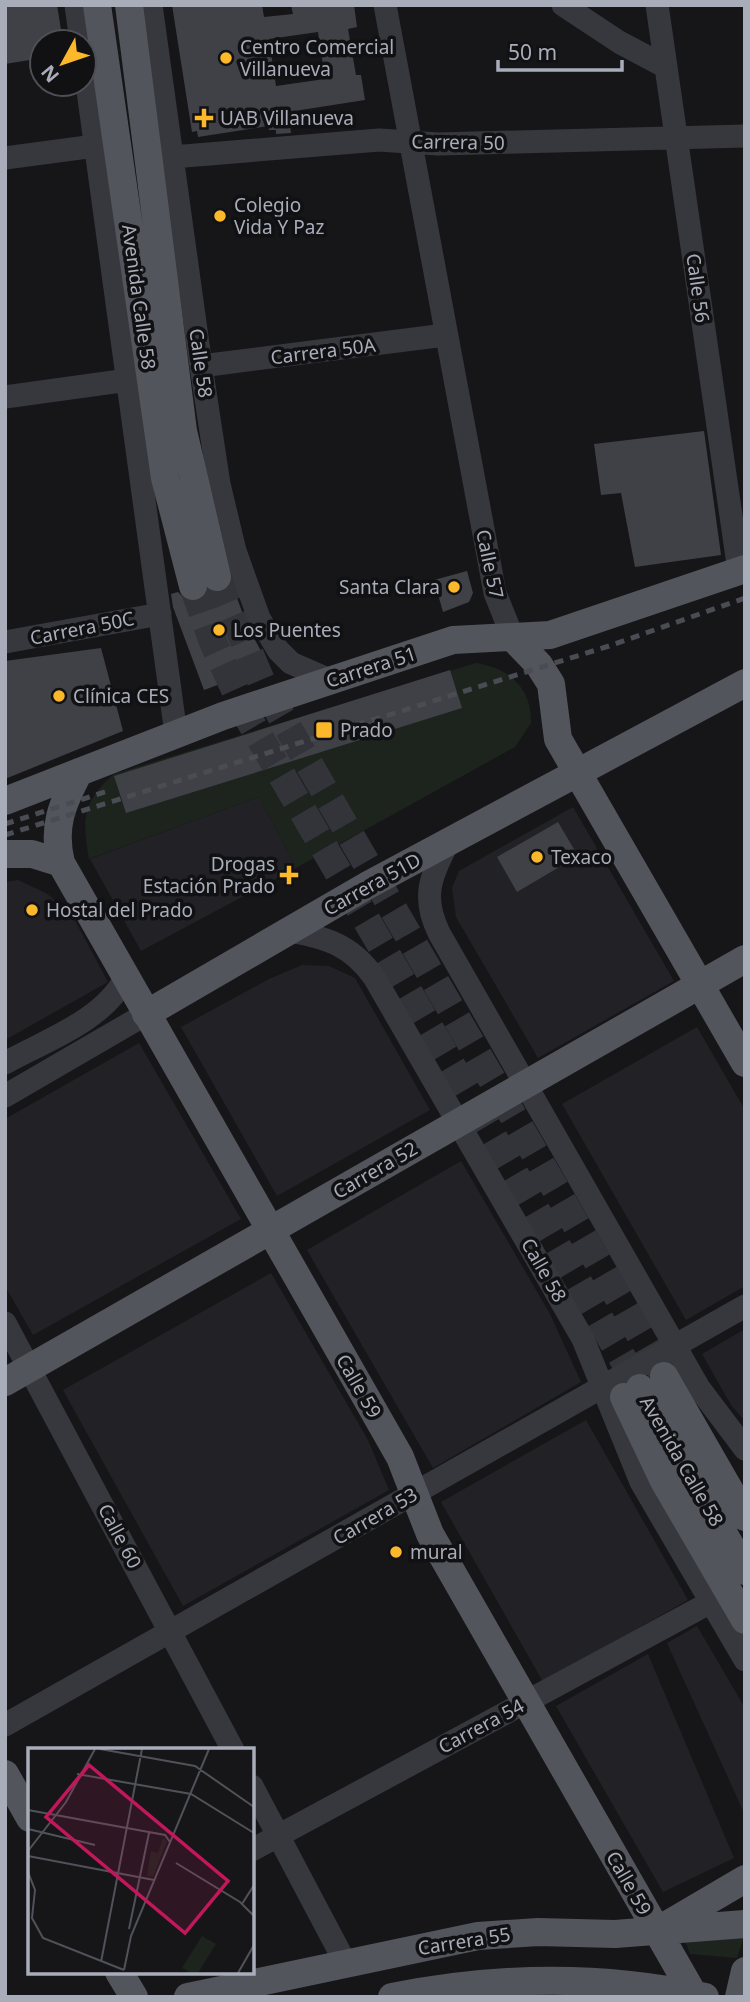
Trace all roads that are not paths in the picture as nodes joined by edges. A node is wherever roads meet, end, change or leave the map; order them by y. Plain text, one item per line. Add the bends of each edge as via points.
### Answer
1 (76, 5) edge
2 (97, 5) edge
3 (129, 5) edge
4 (151, 5) edge
5 (385, 5) edge
6 (563, 5) edge
7 (657, 5) edge
8 (79, 28) edge
9 (666, 67) junction
10 (89, 98) edge
11 (745, 136) edge
12 (677, 139) junction
13 (408, 142) junction
14 (95, 146) junction
15 (172, 157) junction
16 (5, 158) edge
17 (445, 335) junction
18 (201, 366) junction
19 (128, 380) junction
20 (5, 397) edge
21 (742, 570) edge
22 (159, 614) junction
23 (513, 638) junction
24 (5, 642) edge
25 (330, 680) junction
26 (745, 683) edge
27 (176, 734) junction
28 (79, 772) junction
29 (576, 773) junction
30 (5, 801) edge
31 (448, 842) junction
32 (5, 854) edge
33 (61, 863) junction
34 (288, 931) junction
35 (745, 959) edge
36 (126, 977) junction
37 (699, 985) junction
38 (183, 992) junction
39 (146, 1014) junction
40 (5, 1063) edge
41 (745, 1063) edge
42 (525, 1083) junction
43 (5, 1097) edge
44 (458, 1122) junction
45 (270, 1230) junction
46 (745, 1306) edge
47 (5, 1323) edge
48 (675, 1346) junction
49 (31, 1368) junction
50 (5, 1382) edge
51 (632, 1387) junction
52 (687, 1416) junction
53 (745, 1449) edge
54 (745, 1482) edge
55 (414, 1493) junction
56 (745, 1517) edge
57 (745, 1571) edge
58 (711, 1602) junction
59 (745, 1620) edge
60 (170, 1632) junction
61 (745, 1660) edge
62 (526, 1702) junction
63 (5, 1726) edge
64 (232, 1748) edge
65 (5, 1774) edge
66 (254, 1790) edge
67 (28, 1814) edge
68 (278, 1836) junction
69 (254, 1849) edge
70 (745, 1879) edge
71 (745, 1924) edge
72 (657, 1931) junction
73 (346, 1964) junction
74 (745, 1971) edge
75 (120, 1974) edge
76 (698, 1996) edge
77 (134, 1997) edge
78 (188, 1997) edge
79 (392, 1997) edge
80 (739, 1997) edge

1 - 8 street
2 - 3 main road, Avenida Calle 58 via 163,466 174,523 205,581
4 - 15 street, Calle 58
5 - 13 street, Calle 57
6 - 9 street
7 - 9 street, Calle 56
9 - 12 street, Calle 56
10 - 14 street
11 - 12 street, Carrera 50
12 - 13 street, Carrera 50
12 - 21 street, Calle 56
13 - 15 street, Carrera 50 via 379,140
13 - 17 street, Calle 57
14 - 16 street
14 - 19 street
15 - 18 street, Calle 58
17 - 18 street, Carrera 50A
17 - 23 street, Calle 57 via 495,593
18 - 25 street, Calle 58 via 226,516 259,618 273,644 291,663
19 - 20 street
19 - 22 street
21 - 23 main road, Carrera 51 via 550,635
22 - 24 street, Carrera 50C
22 - 27 street
23 - 25 main road, Carrera 51 via 453,640
23 - 29 main road, Calle 57 via 551,684 558,739
25 - 27 main road, Carrera 51
26 - 29 main road, Carrera 51D
27 - 28 main road, Carrera 51
28 - 30 main road, Carrera 51
28 - 33 main road, Calle 59 via 59,811 56,839
29 - 31 main road, Carrera 51D
29 - 37 main road, Calle 57
31 - 34 main road, Carrera 51D
31 - 42 street via 430,882 431,917
32 - 33 main road
33 - 36 main road, Calle 59
34 - 38 main road, Carrera 51D
34 - 44 street, Calle 58 via 333,940 364,963
35 - 37 main road, Carrera 52
36 - 38 main road via 153,990
36 - 39 main road, Calle 59
36 - 40 street via 98,1011
37 - 41 main road, Calle 57
37 - 42 main road, Carrera 52
38 - 39 main road, Carrera 51D
39 - 43 street, Carrera 51D
39 - 45 main road, Calle 59
42 - 44 main road, Carrera 52
42 - 48 street
44 - 45 main road, Carrera 52
44 - 51 street, Calle 58 via 583,1339
45 - 49 main road, Carrera 52
45 - 55 main road, Calle 59 via 400,1457
46 - 48 street, Carrera 53
47 - 49 street, Calle 60
48 - 51 street, Carrera 53
48 - 53 street via 712,1407
49 - 50 main road, Carrera 52
49 - 60 street, Calle 60
51 - 52 main road, Avenida Calle 58
51 - 55 street, Carrera 53
51 - 57 main road, Avenida Calle 58
51 - 58 street, Calle 58 via 638,1476
51 - 59 main road via 664,1482
52 - 54 main road
52 - 56 main road, Avenida Calle 58
55 - 60 street, Carrera 53
55 - 62 main road, Calle 59 via 430,1534
58 - 61 street, Calle 58
58 - 62 street, Carrera 54
60 - 63 street, Carrera 53
60 - 64 street, Calle 60
62 - 68 street, Carrera 54
62 - 72 main road, Calle 59
65 - 67 main road
66 - 68 street
68 - 69 street, Carrera 54
68 - 73 street
70 - 72 main road
71 - 72 main road, Carrera 55
72 - 73 main road, Carrera 55 via 496,1934
72 - 76 main road, Calle 59
73 - 78 main road, Carrera 55
74 - 80 main road
75 - 77 main road
76 - 79 main road via 637,1985 547,1978 473,1983

